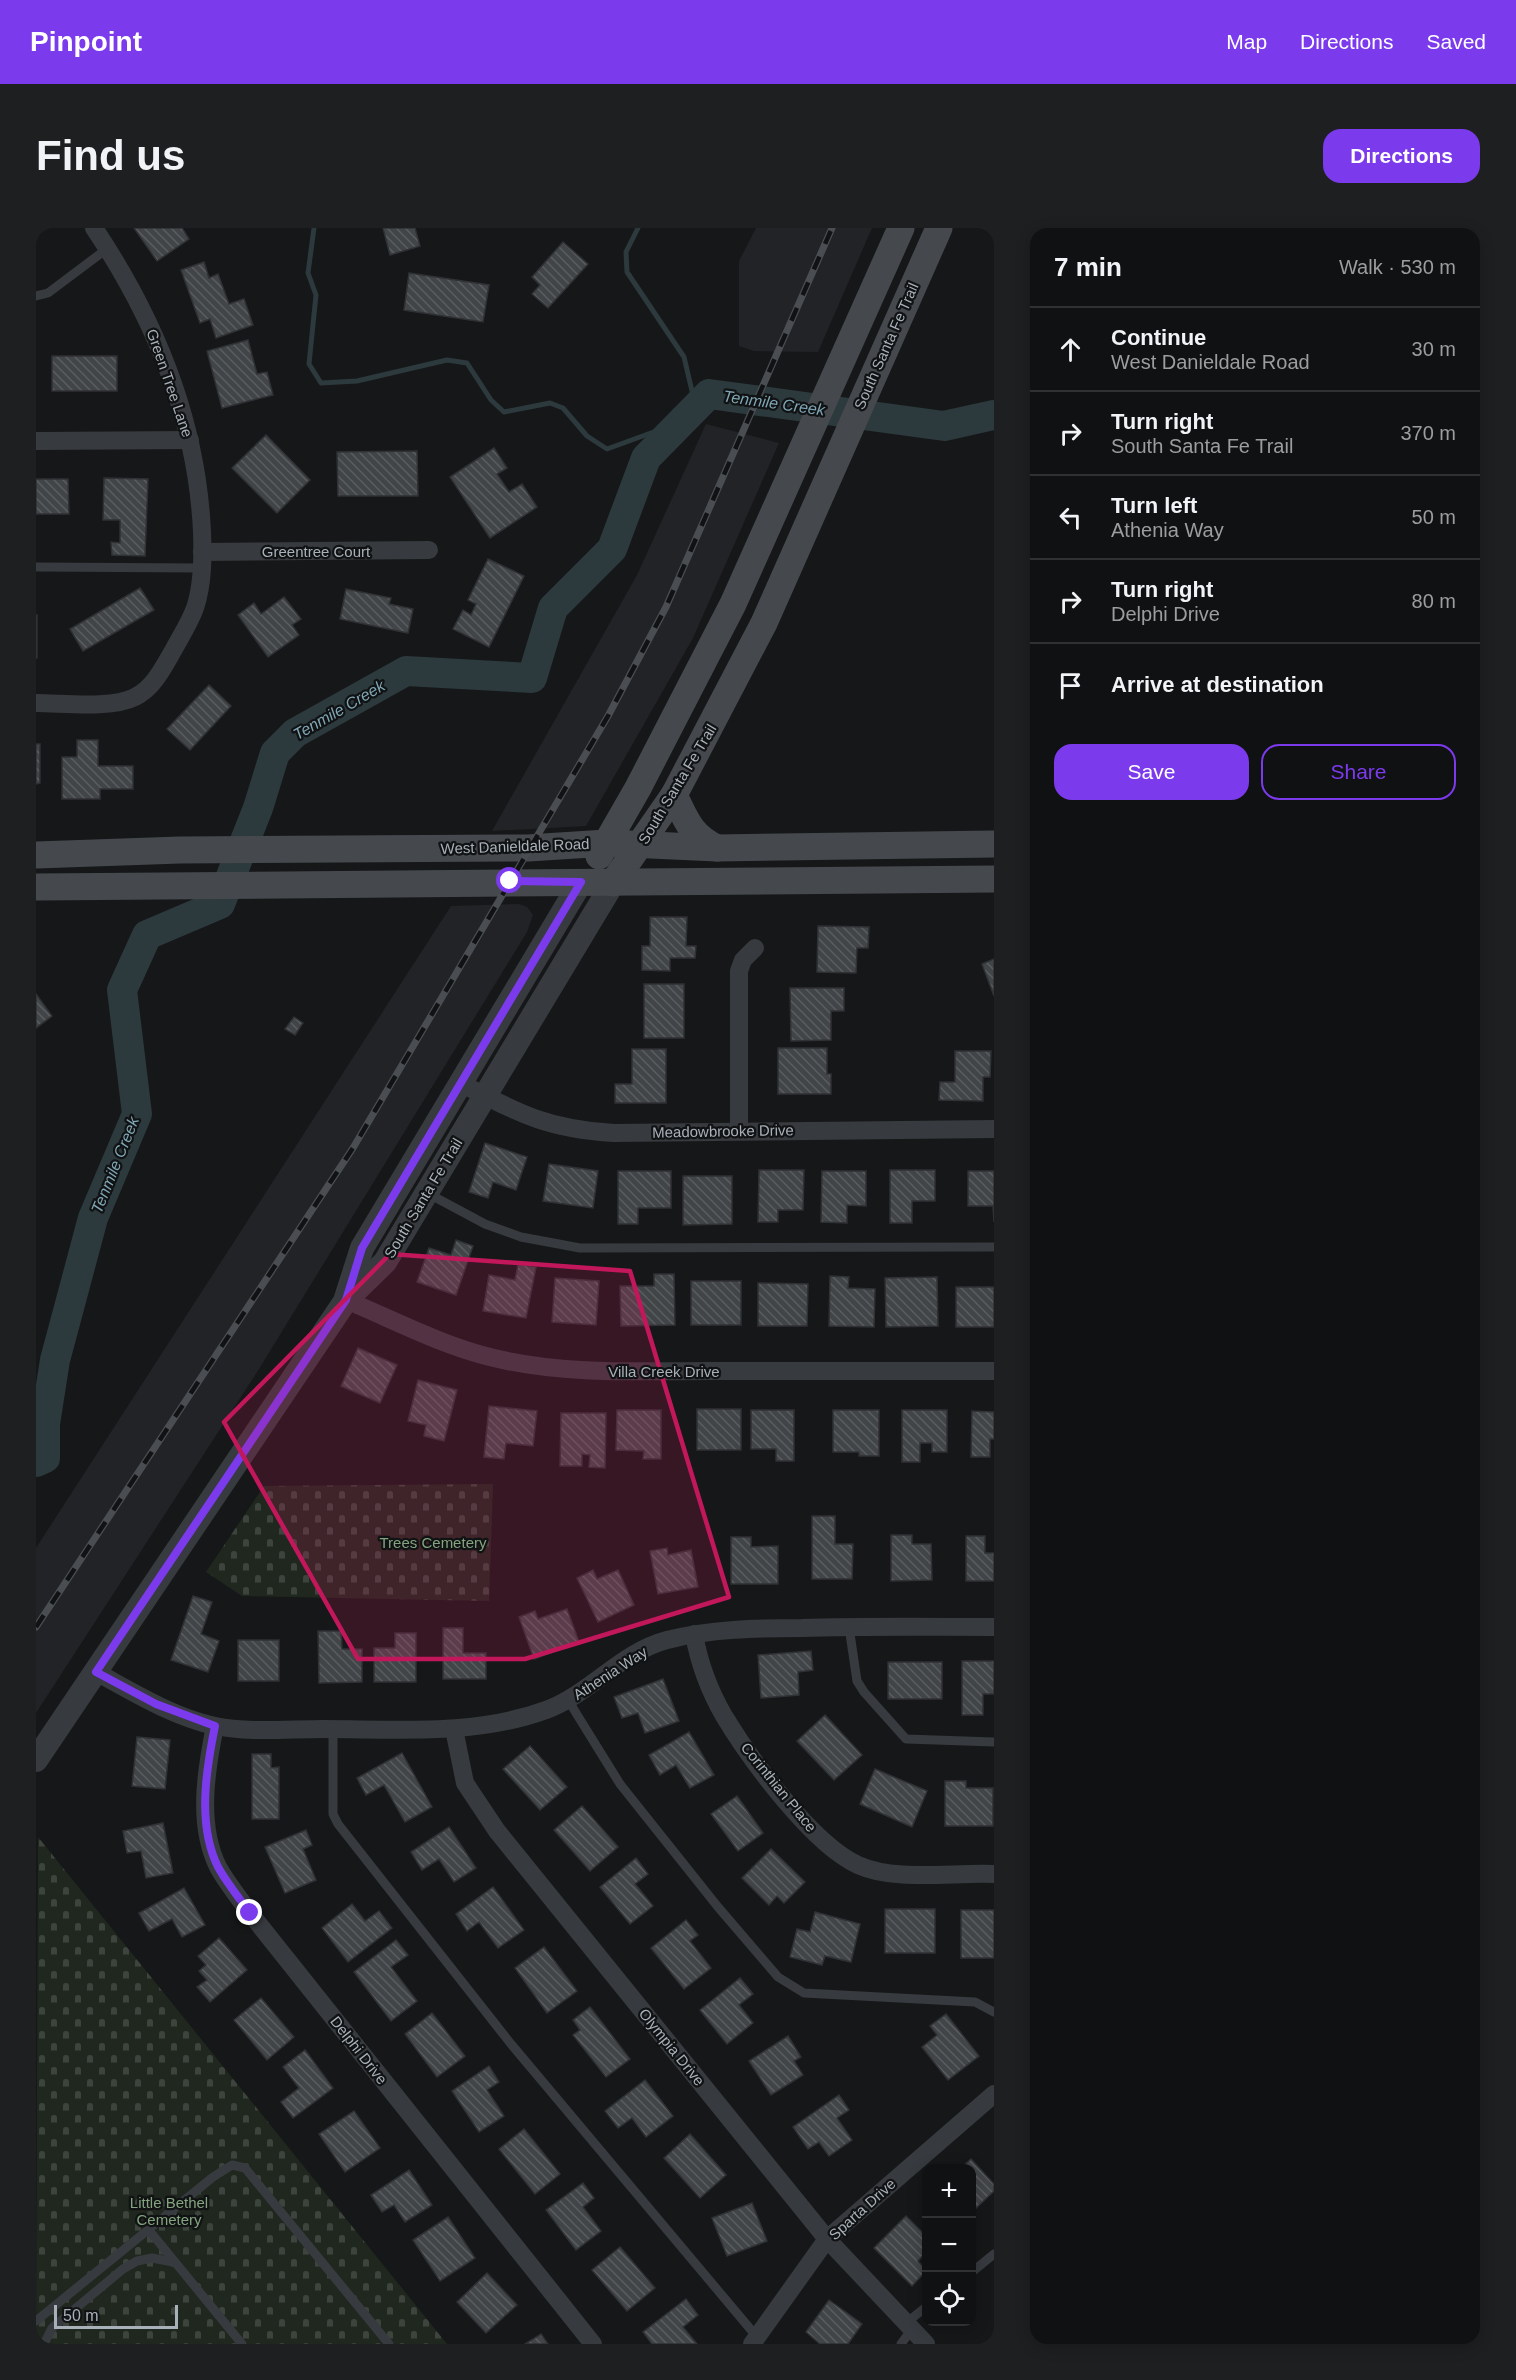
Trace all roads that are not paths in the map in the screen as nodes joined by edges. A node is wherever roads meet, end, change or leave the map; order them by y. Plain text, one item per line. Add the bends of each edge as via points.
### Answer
1 (94, 228) edge
2 (901, 228) edge
3 (939, 228) edge
4 (108, 248) junction
5 (36, 297) edge
6 (190, 440) junction
7 (36, 441) edge
8 (429, 550) dead end
9 (202, 560) junction
10 (36, 567) edge
11 (733, 604) junction
12 (764, 623) junction
13 (36, 703) edge
14 (674, 795) junction
15 (607, 843) junction
16 (642, 843) junction
17 (994, 844) edge
18 (717, 848) junction
19 (36, 855) edge
20 (994, 879) edge
21 (581, 882) junction
22 (613, 883) junction
23 (36, 887) edge
24 (755, 948) dead end
25 (462, 1084) junction
26 (484, 1095) junction
27 (994, 1129) edge
28 (739, 1130) junction
29 (404, 1180) junction
30 (426, 1193) junction
31 (994, 1247) edge
32 (346, 1300) junction
33 (994, 1371) edge
34 (849, 1627) junction
35 (994, 1627) edge
36 (694, 1634) junction
37 (96, 1672) junction
38 (568, 1700) junction
39 (215, 1726) junction
40 (333, 1729) junction
41 (454, 1729) junction
42 (994, 1742) edge
43 (36, 1760) edge
44 (994, 1874) edge
45 (994, 2012) edge
46 (994, 2094) edge
47 (148, 2229) junction
48 (827, 2239) junction
49 (994, 2254) edge
50 (173, 2262) junction
51 (976, 2269) edge
52 (922, 2312) edge
53 (36, 2321) edge
54 (909, 2326) junction
55 (754, 2340) edge
56 (44, 2344) edge
57 (242, 2344) edge
58 (389, 2344) edge
59 (593, 2344) edge
60 (901, 2344) edge
61 (926, 2344) edge

1 - 4 street, Green Tree Lane
2 - 11 main road, South Santa Fe Trail
3 - 12 main road, South Santa Fe Trail
4 - 5 lane via 48,293
4 - 6 street, Green Tree Lane via 163,353
6 - 7 street
6 - 9 street, Green Tree Lane via 201,512
8 - 9 street, Greentree Court
9 - 10 lane
9 - 13 street, Green Tree Lane via 195,608 148,689 116,703
11 - 12 main road
11 - 15 main road, South Santa Fe Trail
12 - 14 main road, South Santa Fe Trail
14 - 16 main road, South Santa Fe Trail
14 - 18 main road via 688,824 701,840
15 - 16 main road, West Danieldale Road
15 - 19 main road, West Danieldale Road via 528,848
15 - 21 main road, South Santa Fe Trail
16 - 18 main road, West Danieldale Road
16 - 22 main road, South Santa Fe Trail
17 - 18 main road, West Danieldale Road
20 - 22 main road
21 - 22 main road
21 - 23 main road
21 - 25 street, South Santa Fe Trail
22 - 26 street, South Santa Fe Trail
24 - 28 street via 739,971
25 - 26 street, Meadowbrooke Drive
25 - 29 street, South Santa Fe Trail
26 - 28 street, Meadowbrooke Drive via 528,1117 573,1130 614,1134
26 - 30 street, South Santa Fe Trail
27 - 28 street, Meadowbrooke Drive
29 - 30 street
29 - 32 street, South Santa Fe Trail via 362,1248
30 - 31 lane via 485,1224 521,1237 580,1248
30 - 32 street, South Santa Fe Trail via 385,1262
32 - 33 street, Villa Creek Drive via 462,1348 537,1366 661,1371
32 - 37 street, South Santa Fe Trail
34 - 35 street, Athenia Way
34 - 36 street, Athenia Way
34 - 42 lane via 857,1681 906,1739
36 - 38 street, Athenia Way via 640,1650
36 - 44 street, Corinthian Place via 698,1659 723,1715 807,1824 841,1854 858,1865 882,1872
37 - 39 street, Athenia Way via 156,1704
37 - 43 street, South Santa Fe Trail
38 - 41 street, Athenia Way via 513,1720
38 - 45 lane via 620,1784 778,1977 804,1993 975,2002
39 - 40 street, Athenia Way
39 - 59 street, Delphi Drive via 206,1818 218,1866 257,1922
40 - 41 street, Athenia Way
40 - 55 lane via 333,1814 338,1824 511,2044
41 - 48 street, Olympia Drive via 465,1783 477,1803
46 - 48 street, Sparta Drive
47 - 50 lane
47 - 53 lane
47 - 58 lane via 232,2165 245,2168
48 - 54 street, Olympia Drive
48 - 55 street, Sparta Drive
49 - 51 lane
50 - 56 lane via 152,2258 123,2269 52,2328
50 - 57 lane
52 - 54 lane
54 - 60 lane
54 - 61 street, Olympia Drive

